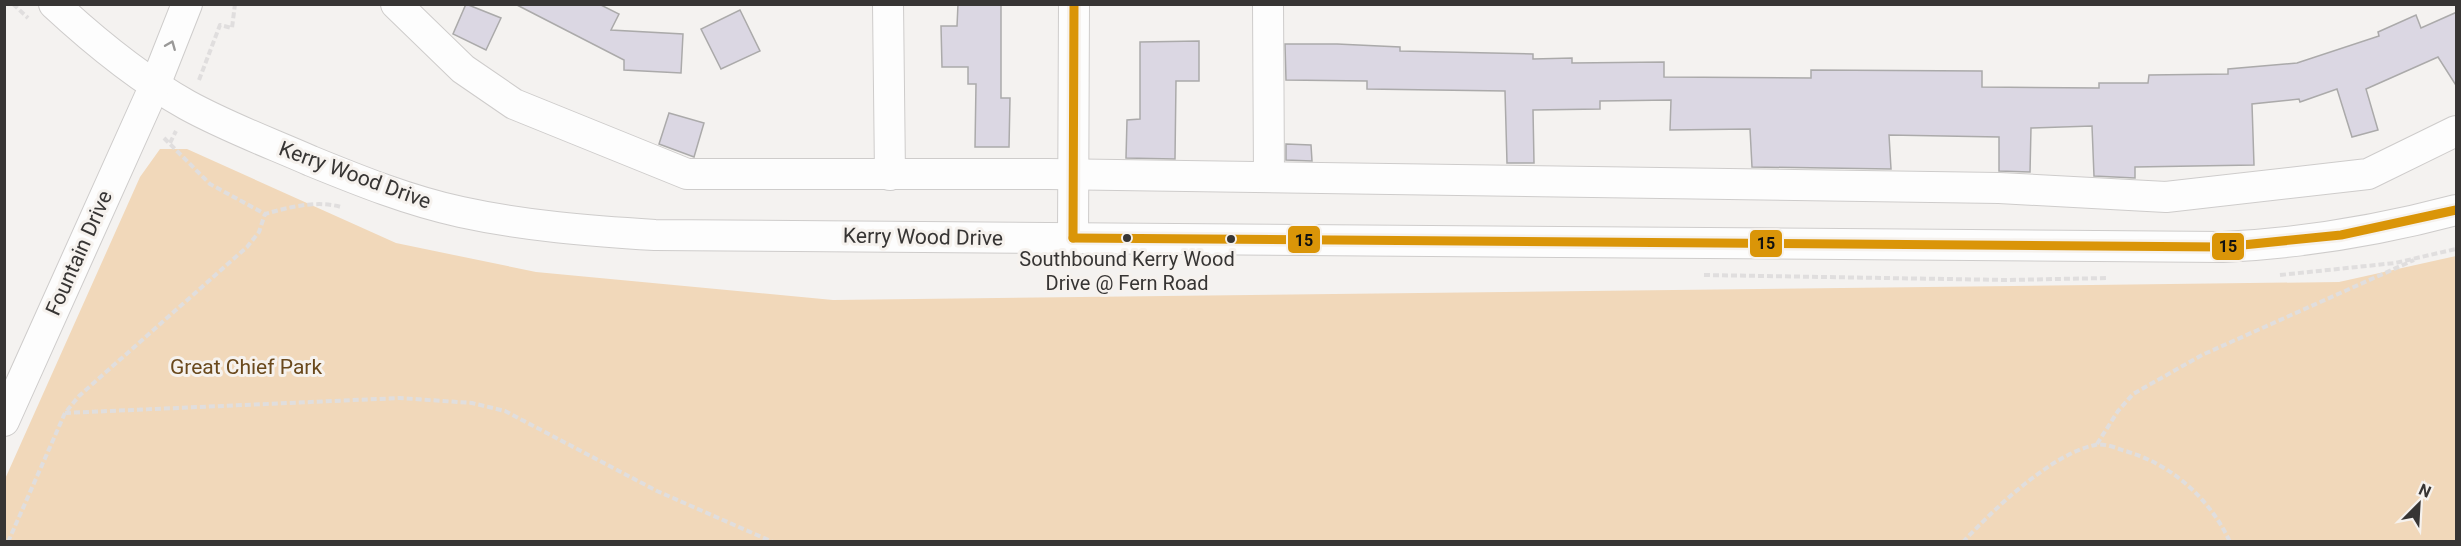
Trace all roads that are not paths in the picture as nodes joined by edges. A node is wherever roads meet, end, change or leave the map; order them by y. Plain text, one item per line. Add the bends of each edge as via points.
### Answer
1 (54, 4) edge
2 (187, 4) edge
3 (396, 4) edge
4 (888, 4) edge
5 (1074, 4) edge
6 (1268, 4) edge
7 (155, 85) junction
8 (2457, 131) edge
9 (890, 175) junction
10 (1072, 175) junction
11 (1269, 177) junction
12 (2457, 210) edge
13 (1073, 238) junction
14 (4, 421) edge

1 - 7 street, Kerry Wood Drive via 101,46
7 -> 2 street, Fountain Drive
3 - 9 street via 462,69 514,104 687,174
4 - 9 street
5 - 10 street
6 - 11 street
7 - 13 street, Kerry Wood Drive via 188,106 256,138 395,194 460,212 536,226 655,235
7 - 14 street, Fountain Drive
8 - 11 street via 2368,174 2166,197 1999,188
9 - 10 street
10 - 11 street
10 - 13 street
12 - 13 street, Kerry Wood Drive via 2362,233 2287,244 2223,247

